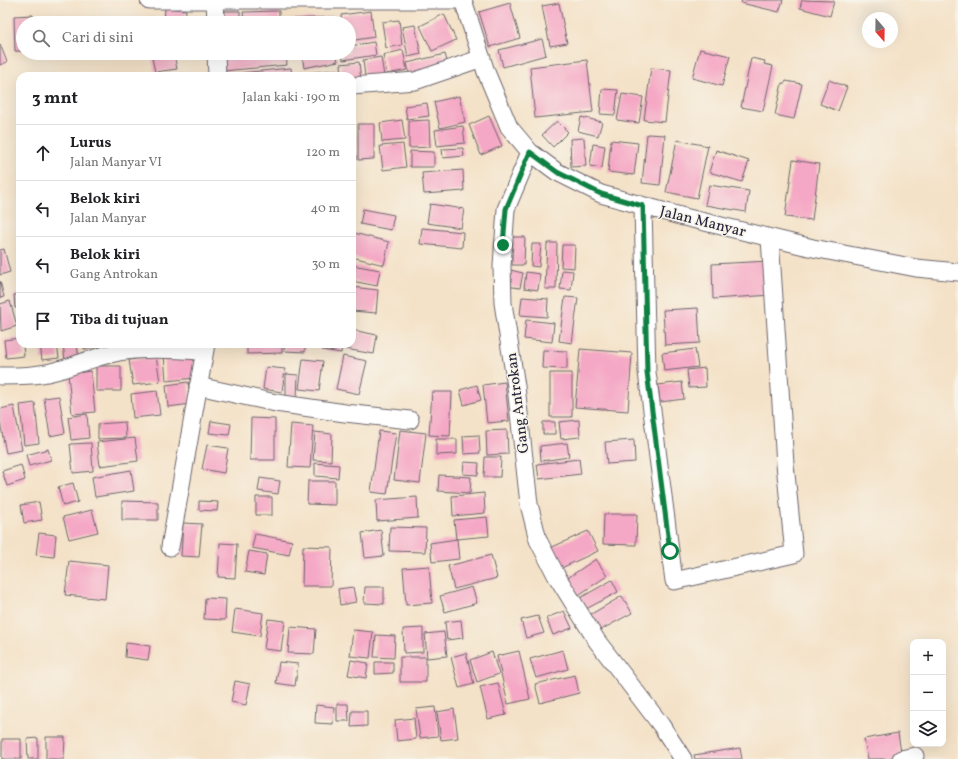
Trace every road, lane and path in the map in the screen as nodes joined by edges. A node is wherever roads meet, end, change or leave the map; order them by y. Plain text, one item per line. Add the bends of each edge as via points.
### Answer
1 (149, 0) edge
2 (463, 0) edge
3 (222, 1) edge
4 (218, 16) edge
5 (482, 58) junction
6 (216, 60) edge
7 (217, 72) edge
8 (356, 86) edge
9 (530, 152) junction
10 (643, 206) junction
11 (770, 238) junction
12 (958, 272) edge
13 (205, 348) edge
14 (0, 376) edge
15 (198, 386) junction
16 (410, 420) dead end
17 (170, 547) dead end
18 (683, 759) edge

1 - 3 street
2 - 3 street
2 - 5 street, Jalan Manyar
3 - 4 street
5 - 8 street via 415,81
5 - 9 street, Jalan Manyar via 509,127
6 - 7 street
9 - 10 street, Jalan Manyar via 557,172 601,194
9 - 18 street, Gang Antrokan via 506,209 502,266 504,303 529,504 538,540 597,641 661,725
10 - 11 street, Jalan Manyar
10 - 11 street via 647,372 674,581 794,554 785,464
11 - 12 street, Jalan Manyar via 916,268
13 - 14 street via 125,351 54,371
13 - 15 street
15 - 16 street via 276,403
15 - 17 street

